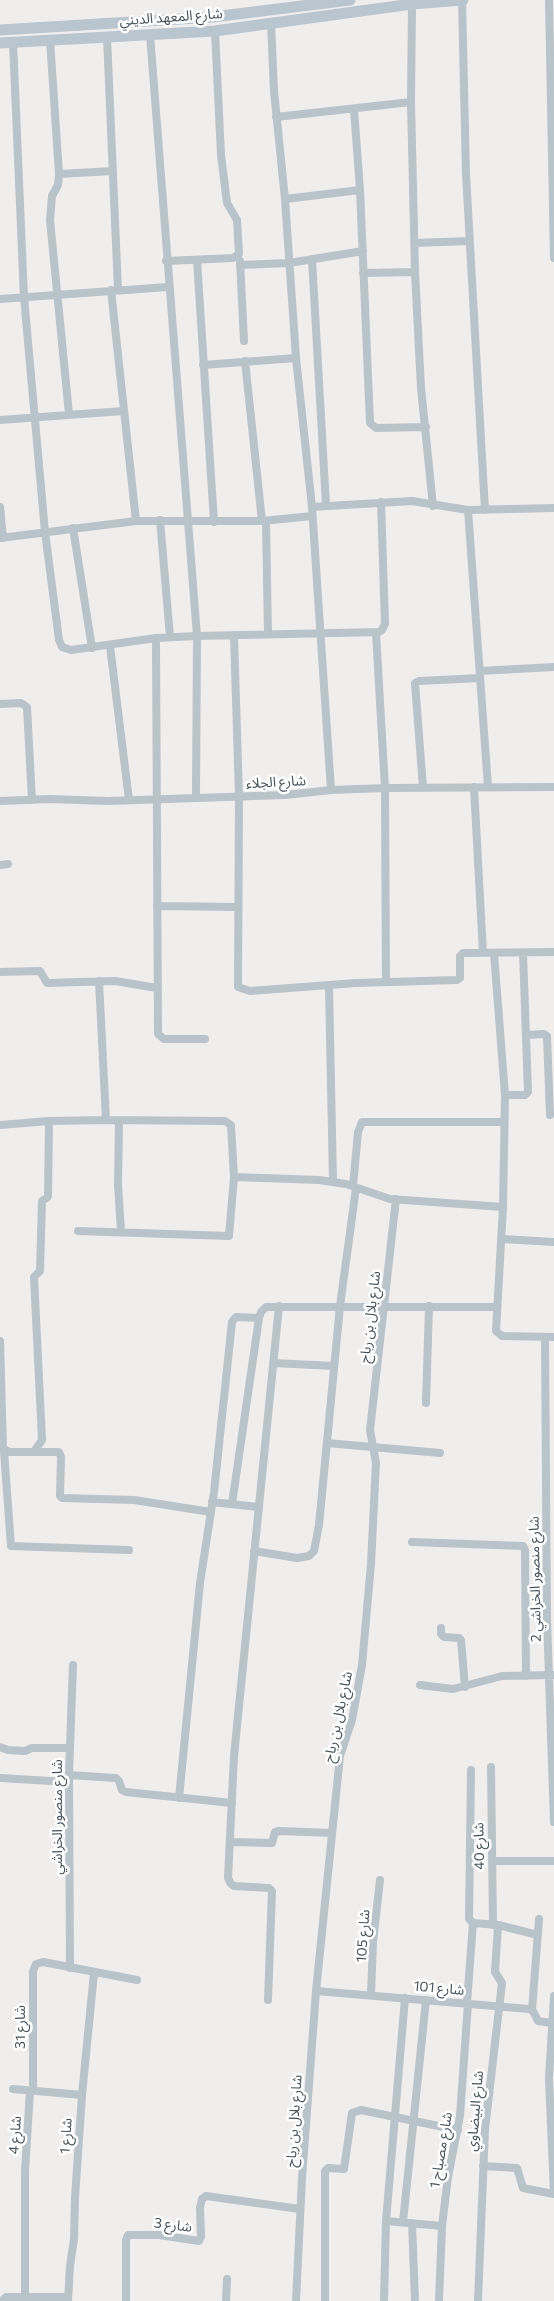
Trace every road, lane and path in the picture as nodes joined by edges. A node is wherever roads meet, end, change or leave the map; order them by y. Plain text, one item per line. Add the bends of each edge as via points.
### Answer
1 (350, 0) edge
2 (462, 0) edge
3 (549, 0) edge
4 (412, 4) junction
5 (271, 23) junction
6 (0, 30) edge
7 (215, 31) junction
8 (150, 35) junction
9 (107, 37) junction
10 (50, 40) junction
11 (14, 42) junction
12 (0, 43) edge
13 (411, 102) junction
14 (354, 109) junction
15 (276, 117) junction
16 (113, 171) junction
17 (59, 174) junction
18 (360, 190) junction
19 (285, 199) junction
20 (469, 241) junction
21 (415, 243) junction
22 (363, 251) junction
23 (239, 254) junction
24 (554, 258) edge
25 (312, 259) junction
26 (197, 260) junction
27 (166, 261) junction
28 (289, 263) junction
29 (240, 265) junction
30 (416, 272) junction
31 (364, 273) junction
32 (168, 287) junction
33 (115, 290) junction
34 (56, 294) junction
35 (24, 297) junction
36 (0, 299) edge
37 (244, 341) dead end
38 (296, 358) junction
39 (245, 361) junction
40 (203, 365) junction
41 (123, 411) junction
42 (69, 414) junction
43 (36, 417) junction
44 (0, 420) edge
45 (426, 427) junction
46 (381, 502) junction
47 (326, 505) junction
48 (433, 506) junction
49 (0, 507) edge
50 (312, 507) junction
51 (554, 508) edge
52 (468, 510) junction
53 (485, 510) junction
54 (312, 516) junction
55 (160, 520) junction
56 (188, 520) junction
57 (136, 521) junction
58 (264, 521) junction
59 (214, 522) junction
60 (74, 528) junction
61 (46, 532) junction
62 (1, 538) edge
63 (376, 632) junction
64 (321, 633) junction
65 (268, 634) junction
66 (234, 635) junction
67 (197, 636) junction
68 (170, 637) junction
69 (156, 638) junction
70 (110, 646) junction
71 (92, 648) junction
72 (554, 667) edge
73 (480, 674) junction
74 (0, 704) edge
75 (474, 787) junction
76 (488, 787) junction
77 (385, 788) junction
78 (423, 788) junction
79 (554, 788) edge
80 (331, 790) junction
81 (239, 796) junction
82 (196, 797) junction
83 (157, 798) junction
84 (32, 800) junction
85 (129, 800) junction
86 (0, 801) edge
87 (157, 906) junction
88 (237, 907) junction
89 (483, 952) junction
90 (494, 952) junction
91 (554, 952) edge
92 (523, 953) junction
93 (0, 972) edge
94 (100, 981) junction
95 (386, 982) junction
96 (329, 985) junction
97 (158, 988) junction
98 (526, 1035) junction
99 (205, 1039) dead end
100 (551, 1047) edge
101 (504, 1095) junction
102 (550, 1115) dead end
103 (106, 1120) junction
104 (119, 1120) junction
105 (49, 1121) junction
106 (504, 1122) junction
107 (0, 1125) edge
108 (234, 1177) junction
109 (333, 1182) junction
110 (355, 1187) junction
111 (396, 1199) junction
112 (503, 1207) junction
113 (78, 1231) dead end
114 (121, 1232) junction
115 (502, 1239) junction
116 (554, 1242) edge
117 (279, 1306) junction
118 (340, 1306) junction
119 (385, 1306) junction
120 (429, 1306) junction
121 (497, 1307) junction
122 (259, 1318) junction
123 (545, 1337) junction
124 (554, 1337) edge
125 (0, 1341) edge
126 (273, 1363) junction
127 (334, 1366) junction
128 (426, 1404) dead end
129 (550, 1431) edge
130 (327, 1443) junction
131 (374, 1448) junction
132 (4, 1451) junction
133 (34, 1452) junction
134 (440, 1453) dead end
135 (212, 1502) junction
136 (232, 1504) junction
137 (258, 1507) junction
138 (211, 1512) junction
139 (412, 1542) dead end
140 (129, 1550) dead end
141 (254, 1551) junction
142 (550, 1619) edge
143 (441, 1628) dead end
144 (73, 1665) dead end
145 (552, 1675) edge
146 (526, 1676) junction
147 (420, 1685) dead end
148 (465, 1686) junction
149 (0, 1746) edge
150 (70, 1748) junction
151 (553, 1752) edge
152 (491, 1767) dead end
153 (471, 1770) dead end
154 (0, 1778) edge
155 (69, 1778) junction
156 (179, 1798) junction
157 (232, 1803) junction
158 (554, 1822) edge
159 (332, 1833) junction
160 (230, 1842) junction
161 (492, 1861) junction
162 (554, 1861) edge
163 (380, 1880) dead end
164 (539, 1919) dead end
165 (473, 1923) junction
166 (495, 1925) junction
167 (538, 1935) junction
168 (70, 1968) junction
169 (94, 1973) junction
170 (137, 1980) dead end
171 (316, 1991) junction
172 (371, 1995) junction
173 (554, 1996) edge
174 (405, 1998) junction
175 (268, 2000) dead end
176 (426, 2000) junction
177 (468, 2003) junction
178 (499, 2006) junction
179 (532, 2010) junction
180 (553, 2026) edge
181 (13, 2088) dead end
182 (31, 2091) junction
183 (82, 2095) junction
184 (394, 2116) junction
185 (414, 2120) junction
186 (458, 2130) junction
187 (483, 2166) junction
188 (554, 2194) edge
189 (300, 2209) junction
190 (386, 2221) junction
191 (403, 2222) junction
192 (412, 2223) junction
193 (442, 2226) junction
194 (227, 2279) dead end
195 (25, 2299) edge
196 (68, 2299) edge
197 (2, 2301) edge
198 (126, 2301) edge
199 (226, 2301) edge
200 (296, 2301) edge
201 (325, 2301) edge
202 (384, 2301) edge
203 (415, 2301) edge
204 (439, 2301) edge
205 (478, 2301) edge

1 - 6 street, شارع المعهد الديني via 213,17
2 - 4 street, شارع المعهد الديني
2 - 20 street
3 - 24 street
4 - 5 street, شارع المعهد الديني
4 - 13 street
5 - 7 street, شارع المعهد الديني
5 - 15 street
7 - 8 street, شارع المعهد الديني
7 - 23 street via 226,203 238,225
8 - 9 street, شارع المعهد الديني
8 - 27 street
9 - 10 street, شارع المعهد الديني
9 - 16 street
10 - 11 street, شارع المعهد الديني
10 - 17 street
11 - 12 street, شارع المعهد الديني
11 - 35 street
13 - 14 street
13 - 21 street
14 - 15 street
14 - 18 street
15 - 19 street
16 - 17 street
16 - 33 street
17 - 34 street via 50,208
18 - 19 street
18 - 22 street
19 - 28 street
20 - 21 street
20 - 53 street
21 - 30 street
22 - 25 street
22 - 31 street
23 - 26 street via 233,258
23 - 29 street
25 - 28 street
25 - 47 street
26 - 27 street
26 - 40 street
27 - 32 street
28 - 29 street
28 - 38 street
29 - 37 street
30 - 31 street
30 - 45 street
31 - 45 street via 370,423 376,428
32 - 33 street
32 - 56 street
33 - 34 street
33 - 41 street
34 - 35 street
34 - 42 street
35 - 36 street
35 - 43 street
38 - 39 street
38 - 50 street
39 - 40 street
39 - 58 street
40 - 59 street
41 - 42 street
41 - 57 street
42 - 43 street
43 - 44 street
43 - 61 street
45 - 48 street
46 - 47 street
46 - 48 street via 412,501
46 - 63 street via 384,624 382,630
47 - 50 street
48 - 52 street
49 - 62 street
50 - 54 street
51 - 53 street
52 - 53 street
52 - 73 street
54 - 58 street
54 - 64 street
55 - 56 street
55 - 57 street
55 - 68 street
56 - 59 street
56 - 67 street
57 - 60 street
58 - 59 street
58 - 65 street
60 - 61 street
60 - 71 street
61 - 62 street
61 - 71 street via 60,644 66,650
63 - 64 street
63 - 77 street
64 - 65 street
64 - 80 street
65 - 66 street
66 - 67 street
66 - 81 street
67 - 68 street
67 - 82 street
68 - 69 street
69 - 70 street
69 - 83 street
70 - 71 street
70 - 85 street
72 - 73 street
73 - 76 street
73 - 78 street via 415,683
74 - 84 street via 21,703 27,707
75 - 76 street, شارع الجلاء
75 - 78 street, شارع الجلاء
75 - 89 street
76 - 79 street, شارع الجلاء
77 - 78 street, شارع الجلاء
77 - 80 street, شارع الجلاء
77 - 95 street
80 - 81 street, شارع الجلاء
81 - 82 street, شارع الجلاء
81 - 88 street
82 - 83 street, شارع الجلاء
83 - 85 street, شارع الجلاء
83 - 87 street
84 - 85 street, شارع الجلاء
84 - 86 street, شارع الجلاء
87 - 88 street
87 - 97 street
88 - 96 street via 238,988 250,991
89 - 90 street
89 - 95 street via 461,954 460,978 457,980
90 - 92 street
90 - 101 street
91 - 92 street
92 - 98 street
93 - 94 street via 40,971 47,983
94 - 97 street
94 - 103 street
95 - 96 street
96 - 109 street
97 - 99 street via 158,1030 161,1038
98 - 100 street via 546,1035
98 - 101 street via 528,1092 526,1095
100 - 102 street
101 - 106 street
103 - 104 street
103 - 105 street
104 - 108 street via 229,1122
104 - 114 street
105 - 107 street
105 - 133 street via 48,1197 42,1202 40,1271 34,1277 42,1440
106 - 110 street via 362,1122 358,1132
106 - 112 street
108 - 109 street
108 - 114 street via 229,1236
109 - 110 street
110 - 111 street via 379,1197
110 - 118 street
111 - 112 street
111 - 119 street, شارع بلال بن رباح
112 - 115 street
113 - 114 street
115 - 116 street
115 - 121 street
117 - 118 street
117 - 122 street via 266,1307
117 - 126 street
118 - 119 street
118 - 127 street
119 - 120 street
119 - 131 street, شارع بلال بن رباح via 370,1430
120 - 121 street
120 - 128 street
121 - 123 street via 499,1335
122 - 135 street via 236,1317 232,1322
122 - 136 street
123 - 124 street
123 - 129 street, شارع منصور الخراشي 2
125 - 132 street
126 - 127 street
126 - 137 street
127 - 130 street
129 - 142 street, شارع منصور الخراشي 2
130 - 131 street
130 - 141 street via 314,1551 309,1556 297,1558
131 - 134 street
131 - 159 street, شارع بلال بن رباح via 371,1564 362,1665 352,1720 340,1756
132 - 133 street
132 - 140 street via 11,1546
133 - 138 street via 60,1454 60,1496 63,1499 134,1500
135 - 136 street
135 - 138 street
136 - 137 street
137 - 141 street
138 - 156 street via 192,1652
139 - 146 street via 523,1546
141 - 157 street
142 - 145 street, شارع منصور الخراشي 2
143 - 148 street via 444,1636 461,1640
144 - 150 street, شارع منصور الخراشي
145 - 146 street
145 - 151 street, شارع منصور الخراشي 2
146 - 148 street via 502,1676
147 - 148 street via 446,1689
149 - 150 street via 25,1751 32,1748
150 - 155 street, شارع منصور الخراشي
151 - 158 street, شارع منصور الخراشي 2
152 - 161 street, شارع 40
153 - 165 street, شارع مصباح 1 via 469,1919
154 - 155 street
155 - 156 street via 113,1777 126,1792
155 - 168 street, شارع منصور الخراشي
156 - 157 street
157 - 160 street
159 - 160 street via 278,1830 272,1843
159 - 171 street, شارع بلال بن رباح
160 - 175 street via 228,1878 231,1884 272,1891
161 - 162 street
161 - 166 street, شارع 40
163 - 172 street, شارع 105
164 - 167 street
165 - 166 street
165 - 177 street, شارع مصباح 1
166 - 167 street
166 - 178 street, شارع البيضاوي via 495,1972 502,1983
167 - 179 street
168 - 169 street
168 - 182 street, شارع 31 via 43,1962 36,1964 33,1971
169 - 170 street
169 - 183 street, شارع 1
171 - 172 street, شارع 101
171 - 189 street, شارع بلال بن رباح
172 - 174 street, شارع 101
173 - 180 street
174 - 176 street, شارع 101
174 - 184 street
176 - 177 street, شارع 101
176 - 185 street
177 - 178 street, شارع 101
177 - 186 street, شارع مصباح 1
178 - 179 street, شارع 101
178 - 187 street, شارع البيضاوي
179 - 180 street, شارع 101 via 538,2021
180 - 188 street via 549,2078
181 - 182 street
182 - 183 street
182 - 195 street, شارع 4 via 25,2171
183 - 196 street, شارع 1
184 - 185 street
184 - 190 street
184 - 201 street via 361,2110 352,2113 344,2169 328,2168 325,2171
185 - 186 street
185 - 191 street
186 - 193 street, شارع مصباح 1
187 - 188 street via 517,2168 523,2188
187 - 205 street, شارع البيضاوي
189 - 198 street, شارع 3 via 206,2196 200,2208 199,2240 128,2235
189 - 200 street, شارع بلال بن رباح
190 - 191 street
190 - 202 street
191 - 192 street
192 - 193 street
192 - 203 street
193 - 204 street, شارع مصباح 1
194 - 199 street
195 - 196 street
195 - 197 street via 6,2297

